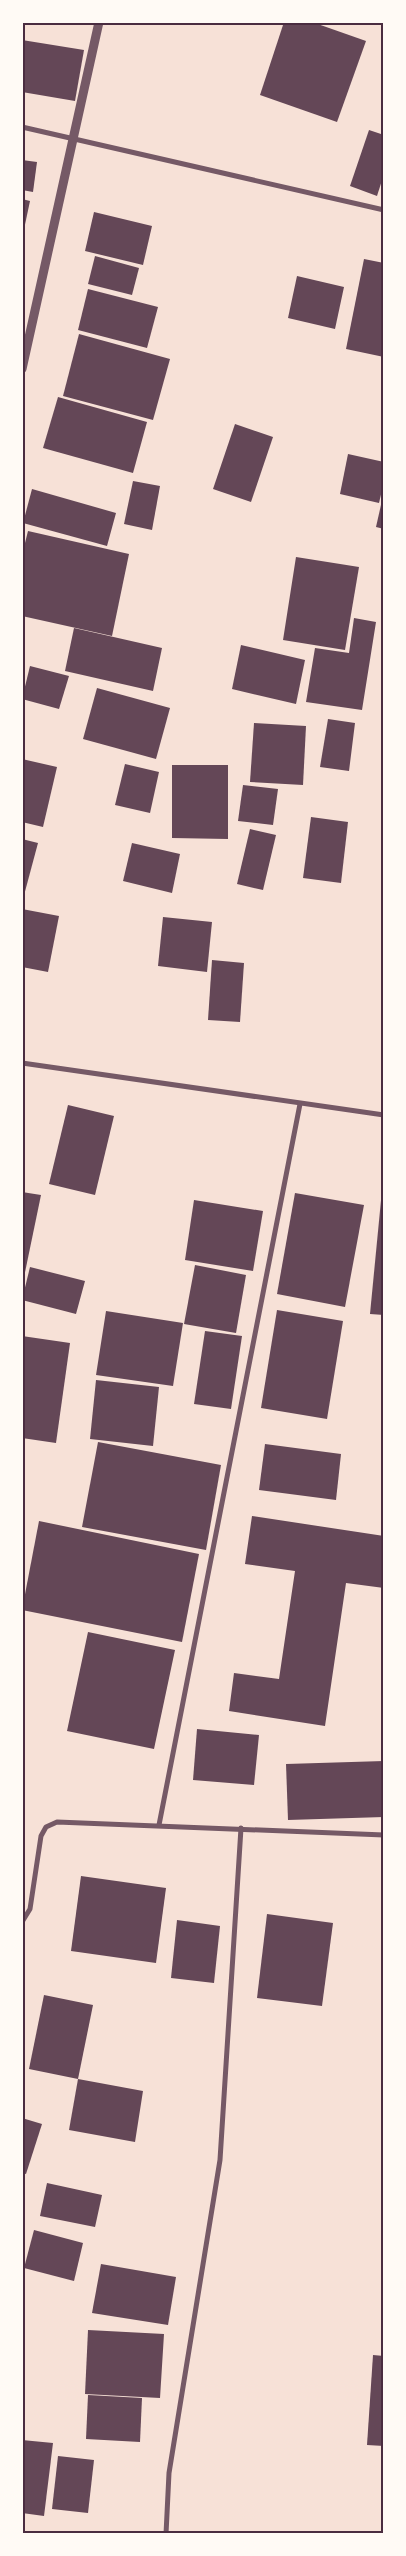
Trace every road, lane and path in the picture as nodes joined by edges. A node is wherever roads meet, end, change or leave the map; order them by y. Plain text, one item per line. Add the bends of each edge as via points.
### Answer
1 (100, 22) edge
2 (22, 127) edge
3 (75, 141) junction
4 (384, 210) edge
5 (22, 368) edge
6 (22, 1063) edge
7 (300, 1104) junction
8 (384, 1115) edge
9 (159, 1825) junction
10 (241, 1828) junction
11 (384, 1835) edge
12 (22, 1922) edge
13 (166, 2534) edge

1 - 3 street
2 - 3 street
3 - 4 street
3 - 5 street
6 - 7 street
7 - 8 street
7 - 9 street
9 - 10 street
9 - 12 street via 67,1821 51,1824 41,1836 30,1909
10 - 11 street
10 - 13 street via 220,2160 169,2473

